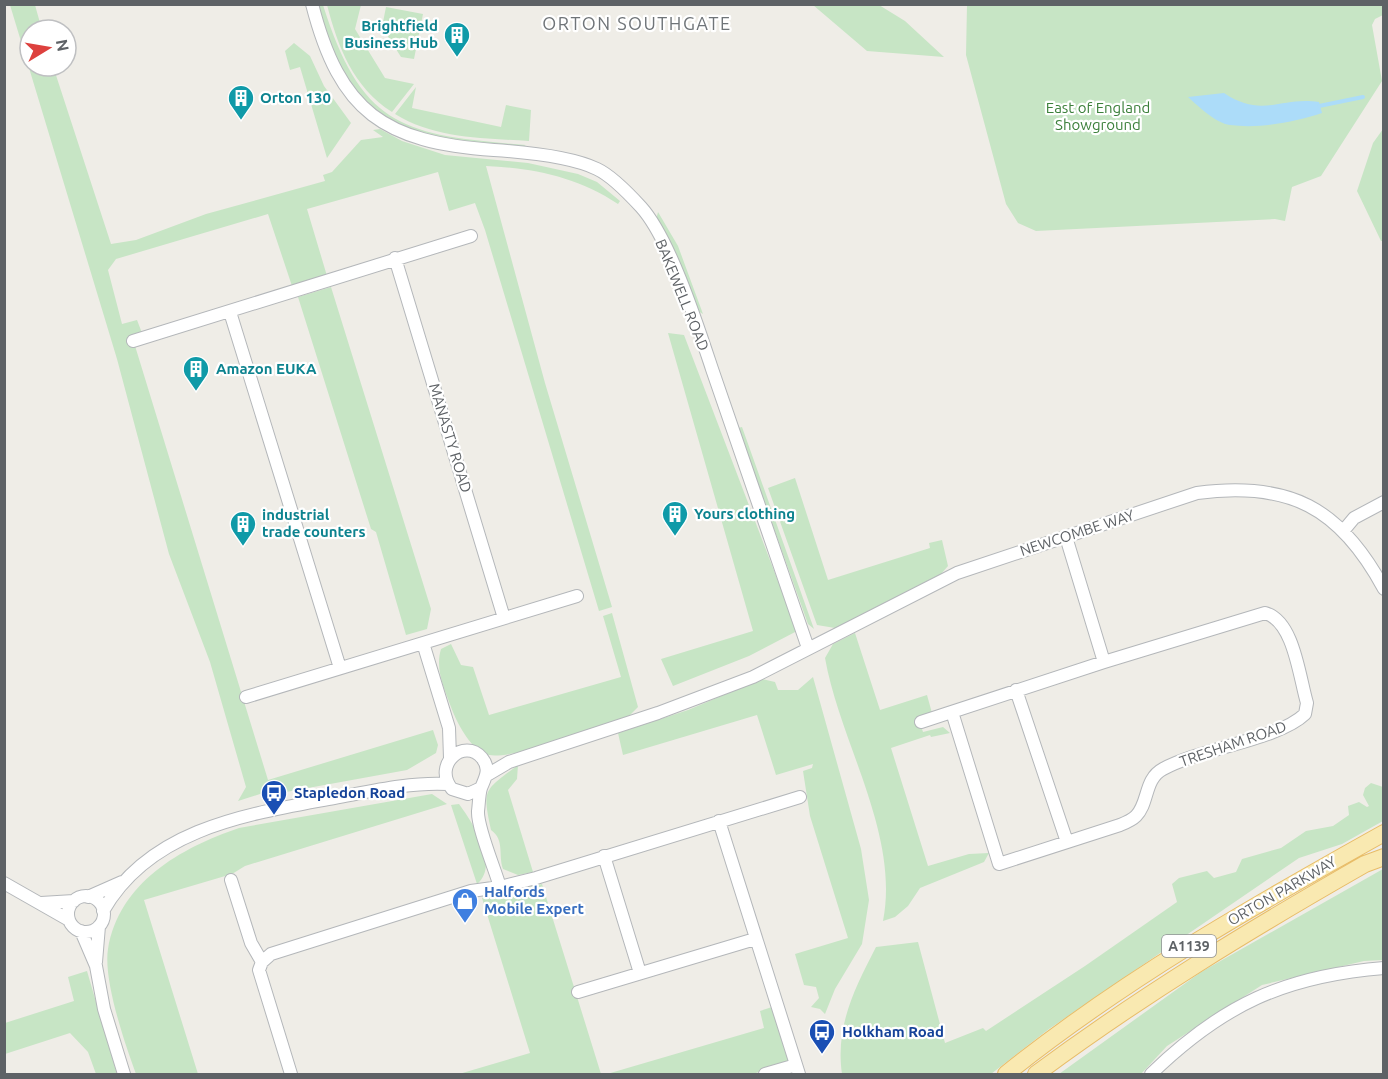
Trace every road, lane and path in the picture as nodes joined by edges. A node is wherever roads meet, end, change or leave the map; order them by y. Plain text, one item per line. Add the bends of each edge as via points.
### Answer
1 (312, 4) edge
2 (471, 236) dead end
3 (395, 258) junction
4 (230, 312) junction
5 (132, 341) dead end
6 (1383, 502) edge
7 (1344, 530) junction
8 (1066, 537) junction
9 (1383, 589) edge
10 (577, 596) dead end
11 (504, 618) junction
12 (423, 643) junction
13 (808, 648) junction
14 (1104, 662) junction
15 (340, 668) junction
16 (1016, 690) junction
17 (246, 697) dead end
18 (952, 712) junction
19 (921, 722) dead end
20 (449, 728) junction
21 (470, 752) junction
22 (482, 759) junction
23 (448, 762) junction
24 (509, 762) junction
25 (487, 775) junction
26 (419, 782) junction
27 (447, 784) junction
28 (481, 788) junction
29 (458, 793) junction
30 (800, 797) dead end
31 (478, 815) junction
32 (719, 821) junction
33 (1383, 833) edge
34 (1067, 842) junction
35 (604, 856) junction
36 (1383, 857) edge
37 (231, 880) dead end
38 (123, 881) junction
39 (4, 883) edge
40 (500, 886) junction
41 (88, 897) junction
42 (74, 901) junction
43 (41, 903) junction
44 (103, 910) junction
45 (69, 920) junction
46 (99, 926) junction
47 (81, 931) junction
48 (754, 939) junction
49 (261, 962) junction
50 (96, 966) junction
51 (1383, 968) edge
52 (640, 973) junction
53 (578, 992) dead end
54 (797, 1070) edge
55 (124, 1074) edge
56 (291, 1074) edge
57 (765, 1074) edge
58 (1006, 1074) edge
59 (1036, 1074) edge
60 (1151, 1074) edge

1 - 13 street, BAKEWELL ROAD via 326,53 341,83 363,110 402,134 448,147 532,153 597,169 643,209 666,248 697,327
2 - 3 street
3 - 4 street
3 - 11 street, MANASTY ROAD
4 - 5 street
4 - 15 street
6 - 7 street via 1353,518
7 - 8 street, NEWCOMBE WAY via 1292,498 1260,490 1223,490 1197,493
7 - 9 street, NEWCOMBE WAY via 1366,557
8 - 13 street, NEWCOMBE WAY via 957,573
8 - 14 street
10 - 11 street
11 - 12 street
12 - 15 street
12 - 20 street
13 - 24 street, NEWCOMBE WAY via 753,677
14 - 16 street, TRESHAM ROAD
14 - 34 street, TRESHAM ROAD via 1264,613 1274,616 1286,628 1307,703 1305,714 1288,726 1199,753 1160,770 1149,783 1137,816
15 - 17 street
16 - 18 street, TRESHAM ROAD
16 - 34 street
18 - 19 street, TRESHAM ROAD
18 - 34 street, TRESHAM ROAD via 999,864
20 - 21 street
20 - 23 street
21 - 22 street
21 - 23 street via 456,753
22 - 24 street
22 - 25 street
23 - 26 street
23 - 27 street
24 - 25 street
25 - 28 street
26 - 27 street
26 - 38 street via 262,812 200,829 172,844
27 - 29 street
28 - 29 street via 468,794
28 - 31 street
29 - 31 street
30 - 32 street
31 - 40 street
32 - 35 street
32 - 48 street
33 - 58 main road, ORTON PARKWAY / A1139 via 1279,891 1133,981
35 - 40 street
35 - 52 street
36 - 59 main road, ORTON PARKWAY / A1139 via 1190,967
37 - 49 street
38 - 41 street
38 - 44 street
39 - 43 street
40 - 49 street via 471,891 271,954
41 - 42 street
41 - 44 street via 98,901
42 - 43 street
42 - 45 street
43 - 45 street
44 - 46 street
45 - 47 street
46 - 47 street
46 - 50 street
47 - 50 street
48 - 52 street
48 - 54 street
49 - 56 street via 259,970
50 - 55 street via 104,1009
51 - 60 street via 1319,976 1258,996 1230,1010
52 - 53 street
54 - 57 street

